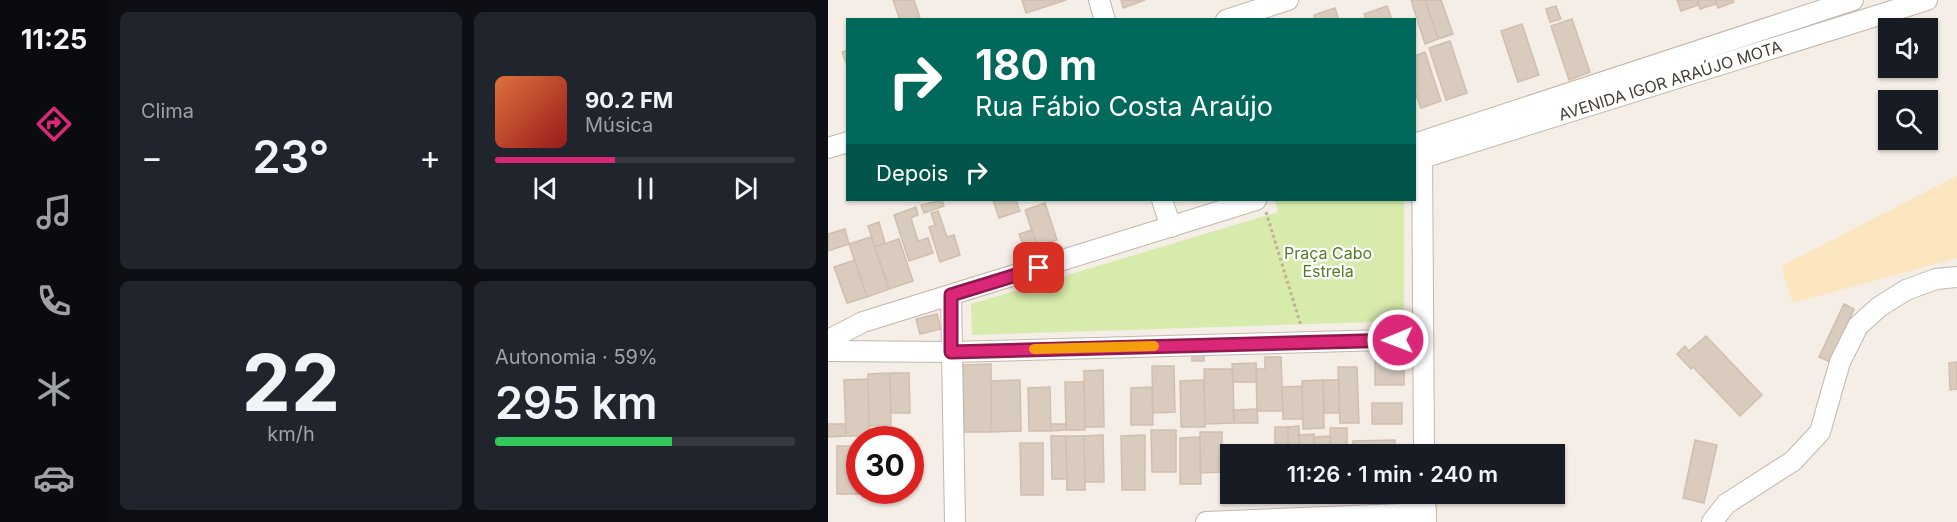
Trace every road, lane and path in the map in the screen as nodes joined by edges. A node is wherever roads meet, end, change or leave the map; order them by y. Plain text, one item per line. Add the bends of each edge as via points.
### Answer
1 (1099, 0) edge
2 (1288, 0) edge
3 (1853, 0) edge
4 (1927, 0) edge
5 (1104, 18) edge
6 (1232, 18) edge
7 (846, 143) edge
8 (828, 148) edge
9 (1418, 150) edge
10 (1162, 201) edge
11 (1261, 205) edge
12 (1171, 227) junction
13 (1957, 277) edge
14 (951, 295) junction
15 (828, 339) edge
16 (1421, 339) junction
17 (1306, 342) junction
18 (828, 351) edge
19 (951, 352) junction
20 (1424, 444) edge
21 (1426, 510) edge
22 (955, 522) edge
23 (1206, 522) edge
24 (1712, 522) edge

1 - 5 street
2 - 6 street
3 - 9 street, AVENIDA IGOR ARAÚJO MOTA
4 - 9 street, AVENIDA IGOR ARAÚJO MOTA
7 - 8 street
9 - 16 street
10 - 12 street
11 - 12 street
11 - 17 path
12 - 14 street
13 - 24 street via 1936,279 1906,290 1858,326 1840,362 1820,432 1793,461 1726,504
14 - 15 street via 863,322
14 - 19 street
16 - 17 street
16 - 20 street
17 - 19 street
18 - 19 street
19 - 22 street
21 - 23 street

